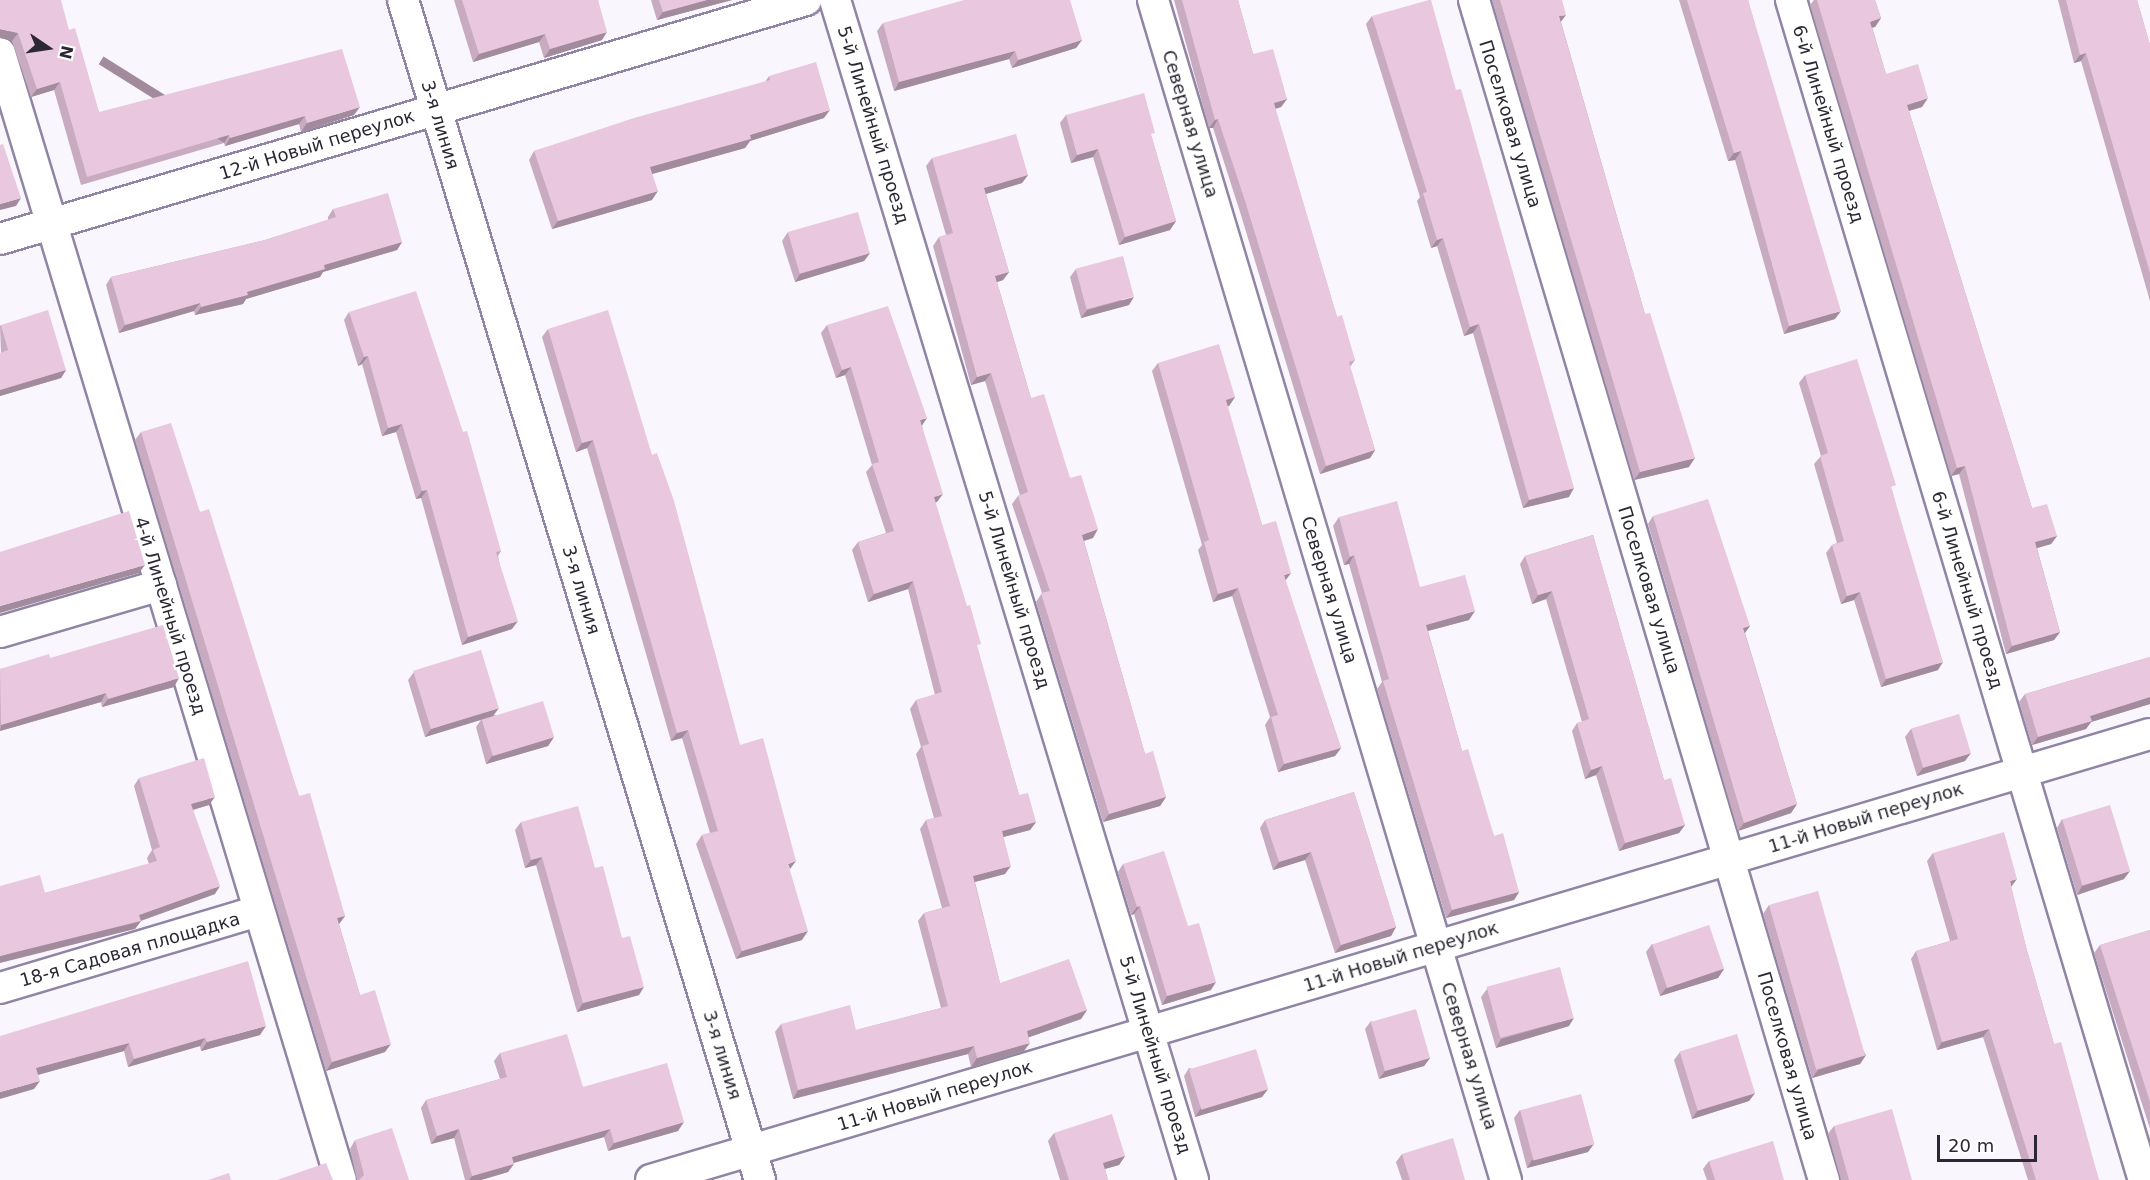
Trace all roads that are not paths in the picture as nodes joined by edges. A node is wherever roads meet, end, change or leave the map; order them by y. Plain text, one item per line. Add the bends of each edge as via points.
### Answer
1 (403, 0) edge
2 (806, 0) edge
3 (835, 0) edge
4 (1153, 0) edge
5 (1474, 0) edge
6 (1791, 0) edge
7 (0, 52) edge
8 (436, 110) junction
9 (52, 224) junction
10 (0, 239) edge
11 (161, 585) junction
12 (0, 632) edge
13 (2150, 734) edge
14 (2022, 772) junction
15 (1729, 859) junction
16 (260, 911) junction
17 (1436, 946) junction
18 (0, 988) edge
19 (1148, 1032) junction
20 (751, 1150) junction
21 (340, 1180) edge
22 (651, 1180) edge
23 (760, 1180) edge
24 (1193, 1180) edge
25 (1506, 1180) edge
26 (1824, 1180) edge
27 (2144, 1180) edge

1 - 8 street, 3-я линия
2 - 8 street, 12-й Новый переулок
3 - 19 street, 5-й Линейный проезд
4 - 17 street, Северная улица
5 - 15 street, Поселковая улица
6 - 14 street, 6-й Линейный проезд
7 - 9 street, 4-й Линейный проезд
8 - 9 street, 12-й Новый переулок
8 - 20 street, 3-я линия
9 - 10 street, 12-й Новый переулок
9 - 11 street, 4-й Линейный проезд
11 - 12 street
11 - 16 street, 4-й Линейный проезд
13 - 14 street, 11-й Новый переулок
14 - 15 street, 11-й Новый переулок
14 - 27 street, 6-й Линейный проезд
15 - 17 street, 11-й Новый переулок
15 - 26 street, Поселковая улица
16 - 18 street, 18-я Садовая площадка
16 - 21 street, 4-й Линейный проезд
17 - 19 street, 11-й Новый переулок
17 - 25 street, Северная улица
19 - 20 street, 11-й Новый переулок
19 - 24 street, 5-й Линейный проезд
20 - 22 street, 11-й Новый переулок
20 - 23 street, 3-я линия

